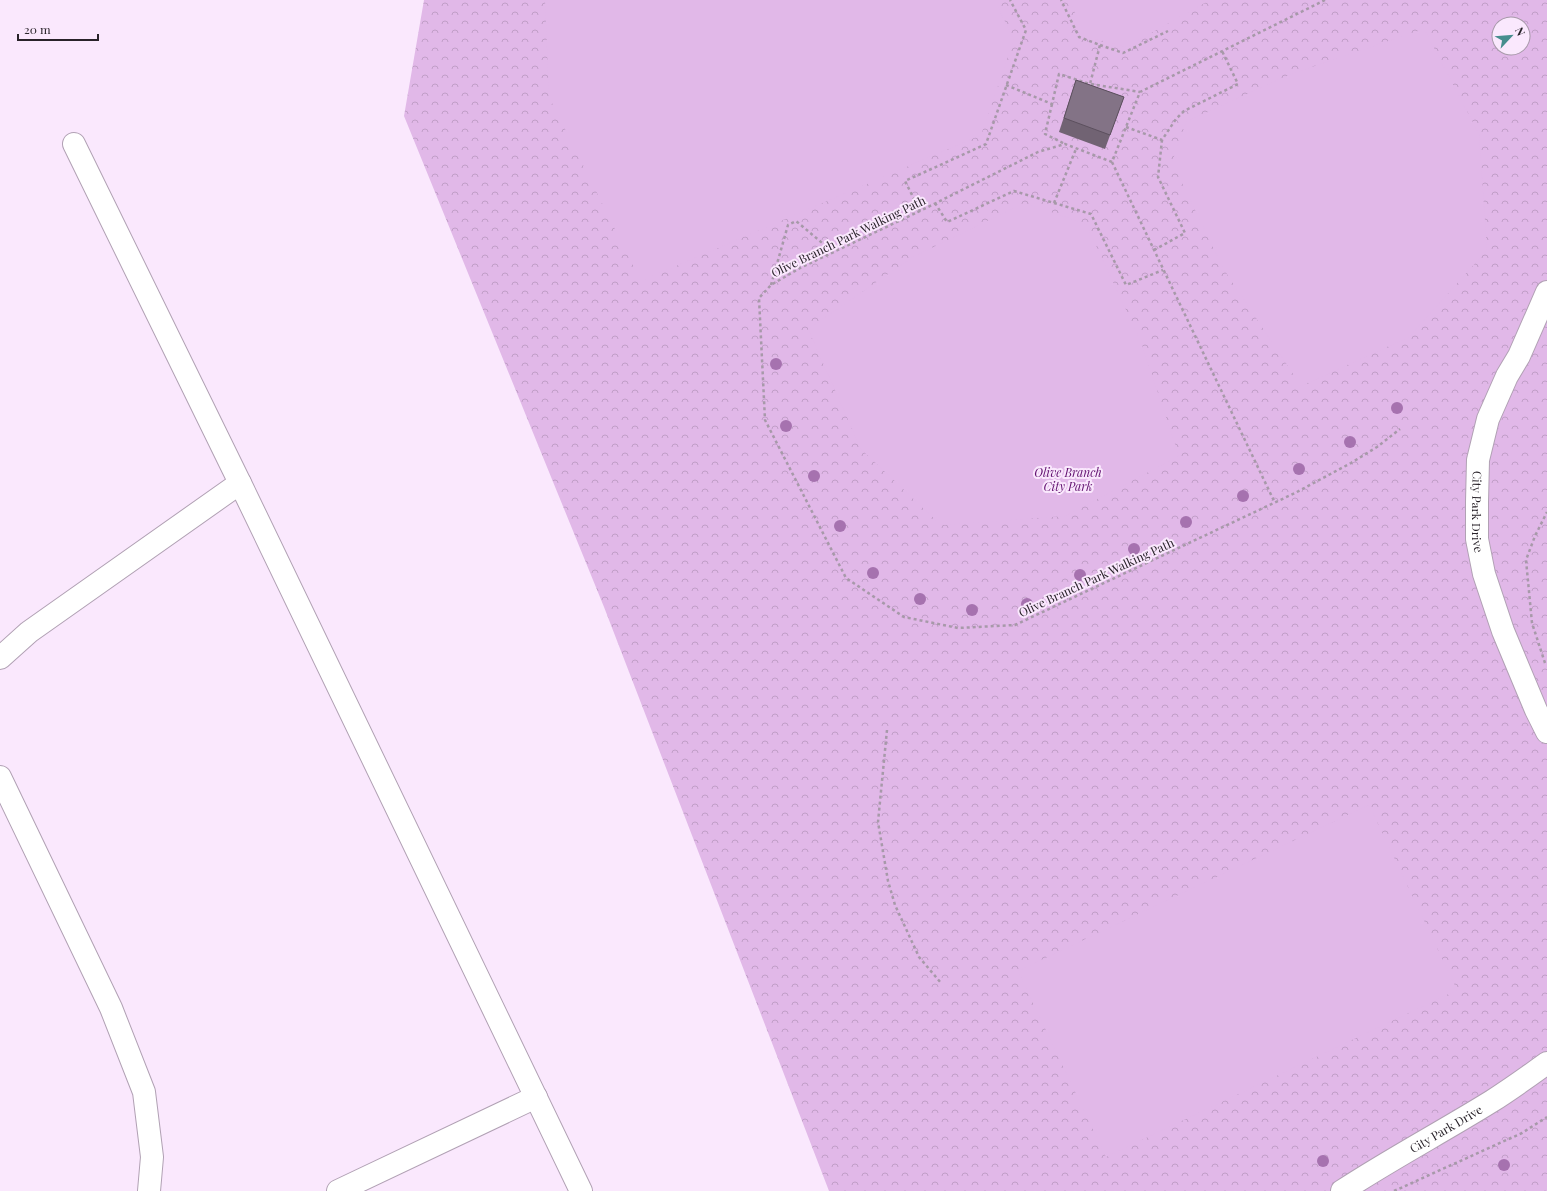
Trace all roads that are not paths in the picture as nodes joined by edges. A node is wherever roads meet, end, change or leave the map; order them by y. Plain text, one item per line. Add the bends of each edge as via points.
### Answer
1 (74, 144) dead end
2 (1547, 292) edge
3 (240, 483) junction
4 (0, 658) edge
5 (1547, 732) edge
6 (0, 777) edge
7 (1547, 1063) edge
8 (536, 1097) junction
9 (149, 1191) edge
10 (338, 1191) edge
11 (581, 1191) edge
12 (1342, 1191) edge

1 - 3 street
2 - 5 street, City Park Drive via 1488,419 1478,460 1477,502 1477,539 1484,574 1503,631
3 - 4 street via 29,632
3 - 8 street
6 - 9 street via 111,1008 144,1092 152,1157
7 - 12 street, City Park Drive via 1493,1100 1389,1160
8 - 10 street
8 - 11 street

